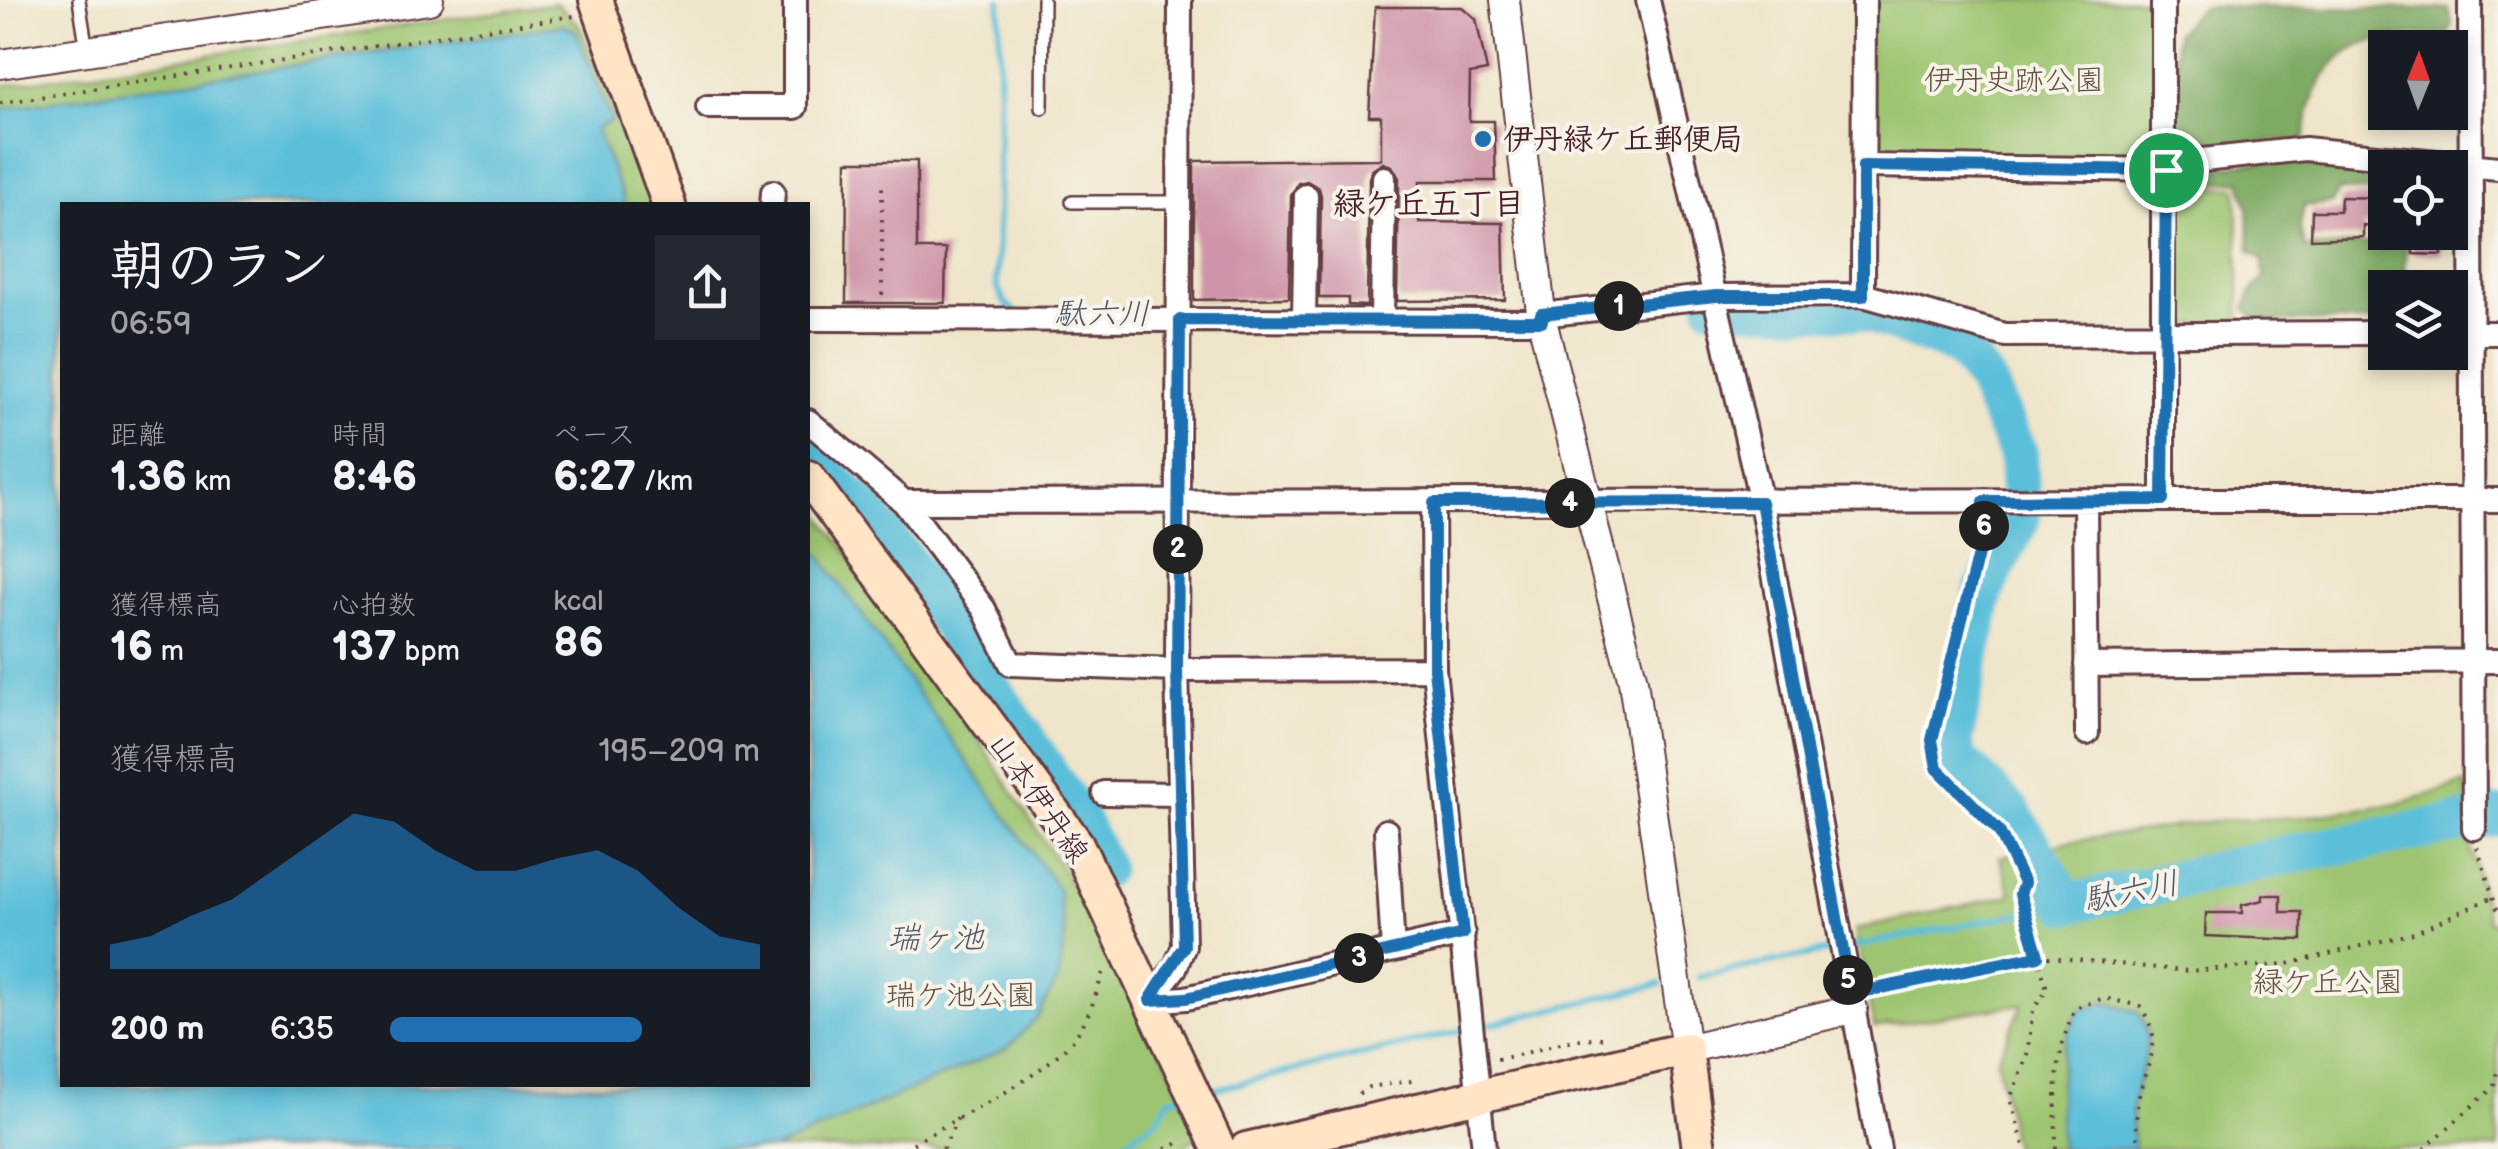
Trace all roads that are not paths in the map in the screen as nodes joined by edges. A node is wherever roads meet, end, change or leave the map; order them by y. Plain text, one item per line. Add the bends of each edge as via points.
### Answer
1 (79, 0) edge
2 (429, 0) edge
3 (795, 0) edge
4 (1043, 0) edge
5 (1180, 0) edge
6 (1506, 0) edge
7 (1648, 0) edge
8 (1864, 0) edge
9 (2163, 0) edge
10 (2470, 0) edge
11 (597, 6) edge
12 (87, 51) junction
13 (0, 64) edge
14 (708, 107) dead end
15 (1042, 108) dead end
16 (1863, 166) junction
17 (2166, 167) junction
18 (2470, 167) junction
19 (2498, 168) edge
20 (1384, 178) dead end
21 (1306, 196) dead end
22 (668, 202) edge
23 (1072, 202) dead end
24 (1180, 202) junction
25 (2463, 270) edge
26 (1716, 296) junction
27 (1863, 296) junction
28 (1382, 314) junction
29 (1180, 315) junction
30 (1541, 318) junction
31 (810, 320) edge
32 (1304, 320) junction
33 (2498, 332) edge
34 (2468, 333) edge
35 (2368, 334) edge
36 (2165, 335) junction
37 (2461, 370) edge
38 (810, 423) edge
39 (810, 480) edge
40 (2085, 500) junction
41 (2163, 500) junction
42 (2470, 500) junction
43 (2498, 500) edge
44 (904, 502) junction
45 (1761, 502) junction
46 (1434, 503) junction
47 (1590, 503) junction
48 (1178, 504) junction
49 (2498, 661) edge
50 (2472, 662) junction
51 (2086, 665) junction
52 (1434, 669) junction
53 (1177, 670) junction
54 (2087, 733) dead end
55 (1104, 793) dead end
56 (1180, 794) junction
57 (2474, 826) road end
58 (1386, 831) dead end
59 (1463, 934) junction
60 (1394, 950) junction
61 (1150, 1000) junction
62 (1852, 1002) junction
63 (1686, 1048) junction
64 (1478, 1095) junction
65 (1220, 1149) edge
66 (1246, 1149) edge
67 (1484, 1149) edge
68 (1699, 1149) edge
69 (1879, 1149) edge

1 - 12 lane
2 - 12 street
3 - 14 street via 795,107
4 - 15 lane
5 - 24 street
6 - 30 street
7 - 26 street
8 - 16 street
9 - 17 street
10 - 18 street
11 - 22 main road
12 - 13 street
16 - 17 street
16 - 27 street
17 - 18 street via 2304,148
17 - 36 street
18 - 19 street
18 - 25 street
20 - 28 street
21 - 32 street
23 - 24 lane
24 - 29 street
26 - 27 street
26 - 30 street
26 - 45 street
27 - 36 street via 2005,335
28 - 30 street
28 - 32 street
29 - 31 street
29 - 32 street
29 - 48 street
30 - 47 street
33 - 34 street
35 - 36 street
36 - 41 street
37 - 42 street
38 - 44 street
39 - 61 main road, 山本伊丹線 via 1077,844
40 - 41 street
40 - 45 street
40 - 51 street
41 - 42 street
42 - 43 street
42 - 50 street
44 - 48 street
44 - 53 street via 984,609 1011,664
45 - 47 street
45 - 62 street
46 - 47 street
46 - 48 street
46 - 52 street
47 - 63 street via 1633,681
48 - 53 street
49 - 50 street
50 - 51 street
50 - 57 street
51 - 54 street
52 - 53 street
52 - 59 street
53 - 56 street
55 - 56 street
56 - 61 street via 1184,946
58 - 60 street
59 - 60 street
59 - 64 street
60 - 61 street via 1186,998
61 - 65 main road, 山本伊丹線
62 - 63 street
62 - 69 street
63 - 64 main road
63 - 68 main road
64 - 66 main road
64 - 67 street

